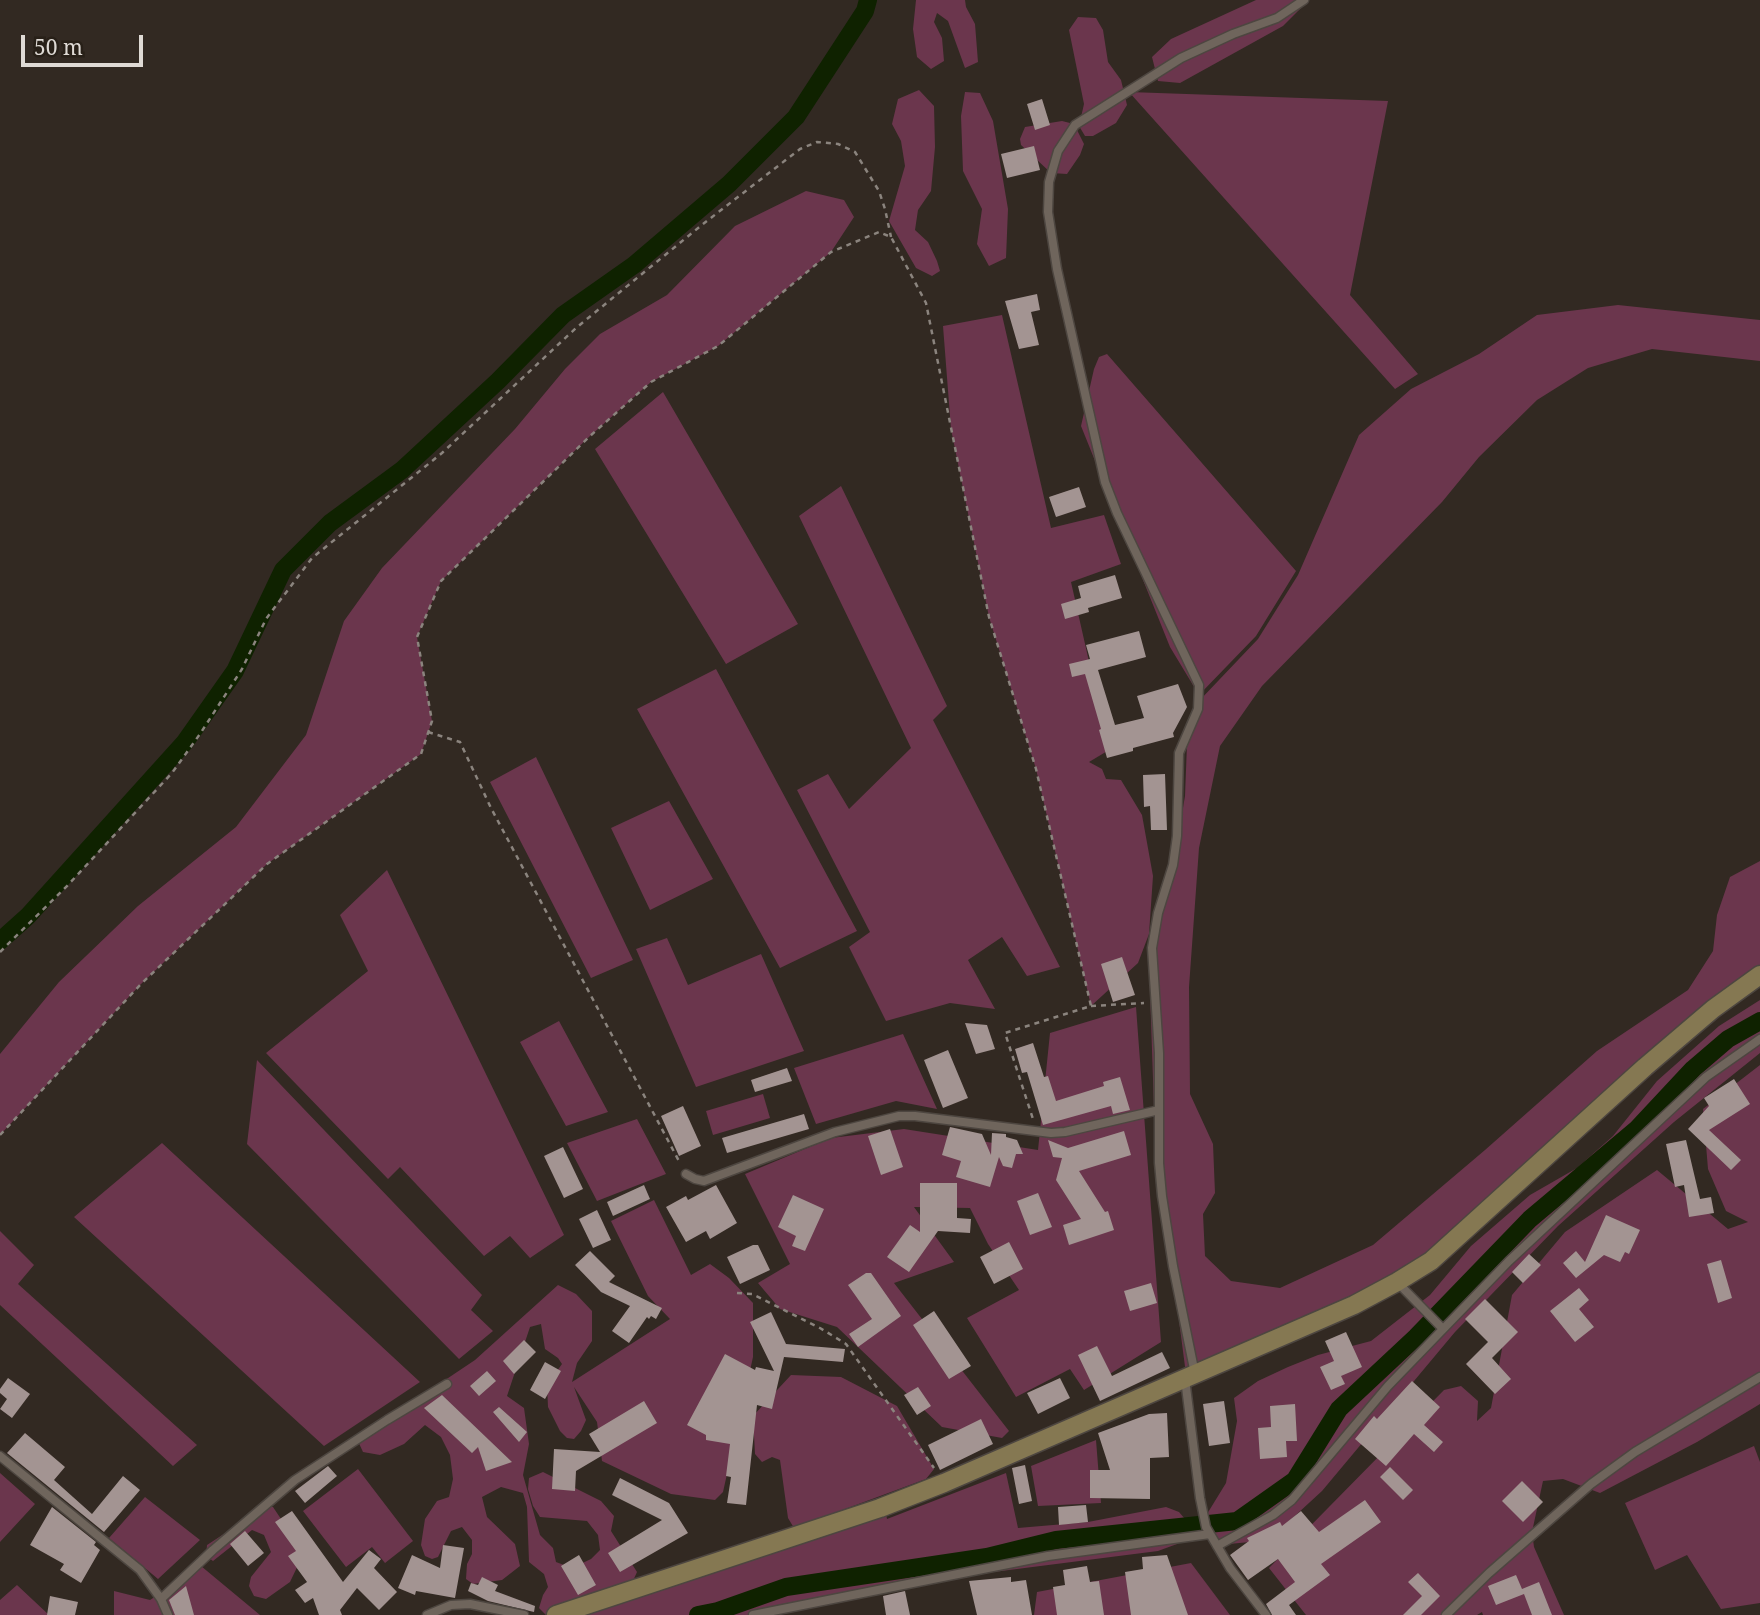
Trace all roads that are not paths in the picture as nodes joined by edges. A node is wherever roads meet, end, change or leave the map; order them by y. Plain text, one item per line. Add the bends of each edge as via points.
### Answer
1 (1304, 0) edge
2 (1760, 975) edge
3 (1760, 1039) edge
4 (1159, 1110) junction
5 (686, 1174) road end
6 (1397, 1282) junction
7 (1443, 1328) junction
8 (1190, 1376) junction
9 (1760, 1377) edge
10 (447, 1384) dead end
11 (0, 1456) edge
12 (1208, 1530) junction
13 (1217, 1546) junction
14 (161, 1599) junction
15 (168, 1615) edge
16 (427, 1615) edge
17 (524, 1615) edge
18 (556, 1615) edge
19 (753, 1615) edge
20 (1266, 1615) edge
21 (1446, 1615) edge

1 - 4 lane via 1277,18 1181,58 1075,124 1058,151 1049,182 1048,212 1057,268 1105,482 1199,685 1198,709 1179,753 1173,865 1153,939
2 - 6 street via 1645,1067 1441,1252
3 - 7 lane via 1706,1077
4 - 5 lane via 1065,1132 899,1116 835,1132 704,1181
4 - 8 lane via 1162,1196
6 - 7 lane
6 - 8 street
7 - 13 lane via 1292,1500
8 - 12 lane via 1200,1498
8 - 18 street via 880,1508
9 - 21 lane via 1591,1484
10 - 14 lane via 295,1480
11 - 14 lane via 140,1570
12 - 13 lane
12 - 19 lane via 1048,1556
13 - 20 lane
14 - 15 lane
16 - 17 lane via 451,1605 470,1604

